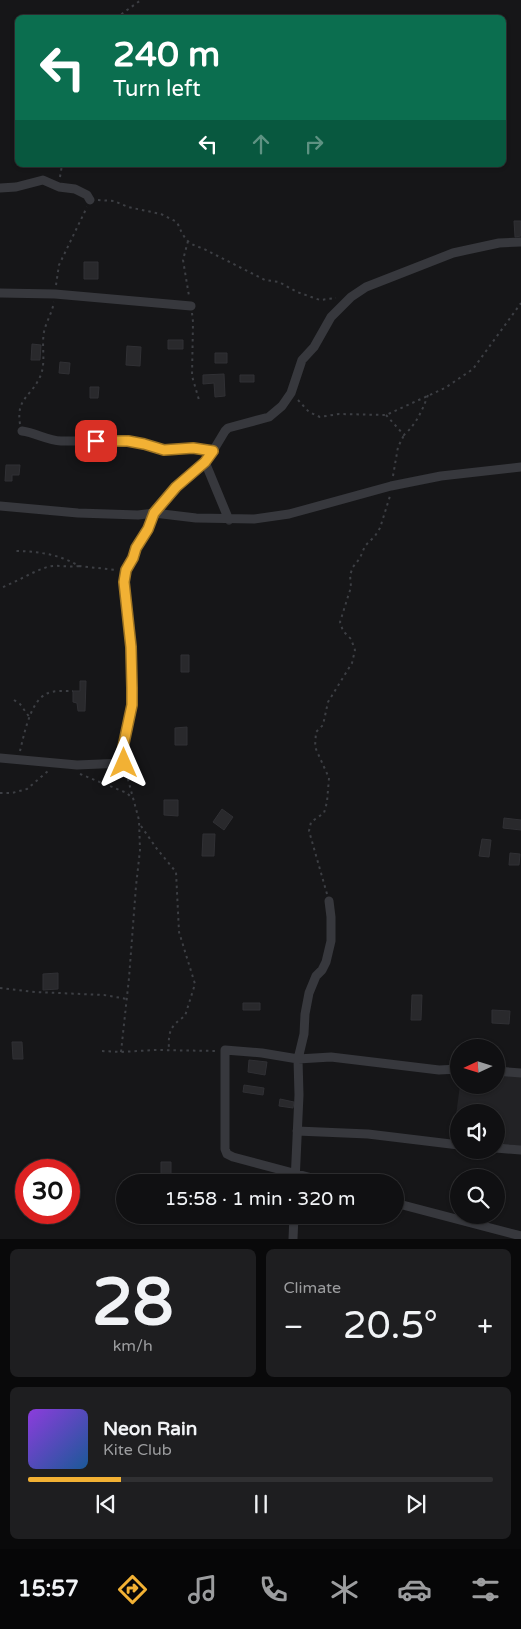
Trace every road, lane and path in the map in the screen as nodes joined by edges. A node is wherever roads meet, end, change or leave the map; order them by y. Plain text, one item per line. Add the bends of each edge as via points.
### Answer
1 (141, 0) edge
2 (120, 15) edge
3 (62, 167) edge
4 (59, 187) junction
5 (0, 188) edge
6 (90, 200) junction
7 (188, 241) junction
8 (521, 242) edge
9 (0, 293) edge
10 (55, 294) junction
11 (351, 297) junction
12 (521, 304) edge
13 (191, 306) junction
14 (291, 392) junction
15 (428, 395) junction
16 (199, 400) dead end
17 (386, 415) junction
18 (22, 431) joint
19 (404, 436) junction
20 (213, 451) junction
21 (205, 462) junction
22 (521, 467) edge
23 (391, 486) junction
24 (0, 506) edge
25 (154, 513) junction
26 (229, 520) junction
27 (13, 550) dead end
28 (78, 566) junction
29 (126, 570) junction
30 (3, 587) dead end
31 (73, 690) dead end
32 (14, 700) dead end
33 (30, 718) junction
34 (0, 758) edge
35 (17, 760) junction
36 (124, 763) junction
37 (52, 764) junction
38 (62, 765) junction
39 (0, 793) edge
40 (132, 798) junction
41 (140, 824) junction
42 (329, 900) joint
43 (0, 988) edge
44 (127, 999) junction
45 (169, 1050) junction
46 (224, 1050) junction
47 (102, 1051) dead end
48 (121, 1052) junction
49 (298, 1059) junction
50 (450, 1069) edge
51 (505, 1072) edge
52 (521, 1073) edge
53 (297, 1131) junction
54 (450, 1144) edge
55 (505, 1149) edge
56 (521, 1150) edge
57 (283, 1174) edge
58 (295, 1174) edge
59 (404, 1205) edge
60 (294, 1224) edge
61 (521, 1236) edge
62 (293, 1239) edge

1 - 2 path
3 - 4 path
4 - 5 street via 43,180
4 - 6 street via 75,189
6 - 7 path via 114,201 161,214 177,222
6 - 10 path via 59,265
7 - 11 path via 265,280 279,282 320,300
7 - 13 path via 183,260
8 - 11 street via 500,242 453,253 366,287
9 - 10 street
10 - 13 street
10 - 18 path via 44,332 42,373 20,404
11 - 14 street via 331,317 314,347 302,360
12 - 15 path via 473,369
13 - 16 path via 192,376
14 - 17 path via 309,412 320,418 339,414
14 - 20 street via 269,417 224,431
15 - 17 path
15 - 19 path via 414,426
17 - 19 path
18 - 20 street via 50,440 128,441 164,450 193,448
19 - 23 path via 398,447
20 - 21 street
21 - 25 street via 176,487
21 - 26 street
22 - 23 street via 441,476
23 - 26 street via 289,514
23 - 42 path via 380,528 365,546 350,575 351,587 340,622 355,650 352,663 328,702 323,725 316,732 315,747 329,778 324,813 311,822 309,831
24 - 25 street via 78,513
25 - 26 street
25 - 29 street
27 - 28 path via 55,556
28 - 29 path
28 - 30 path via 46,568
29 - 36 street via 124,582 131,647 132,705 122,752
31 - 33 path via 47,693 39,699
32 - 33 path
33 - 35 path
34 - 35 street
35 - 37 street
36 - 38 street
36 - 40 path
37 - 38 street
37 - 39 path via 47,773 27,788
38 - 40 path
40 - 41 path
41 - 44 path
41 - 45 path via 176,872 179,932 195,984 185,1016 174,1024 168,1036
42 - 49 street via 331,940 326,962 309,993
43 - 44 path
44 - 48 path
45 - 46 path
45 - 48 path
46 - 49 street
46 - 57 street via 227,1154
47 - 48 path
49 - 50 street via 331,1057
49 - 53 street
51 - 52 street
53 - 54 street via 368,1134
53 - 58 street
55 - 56 street
59 - 61 street
60 - 62 street

